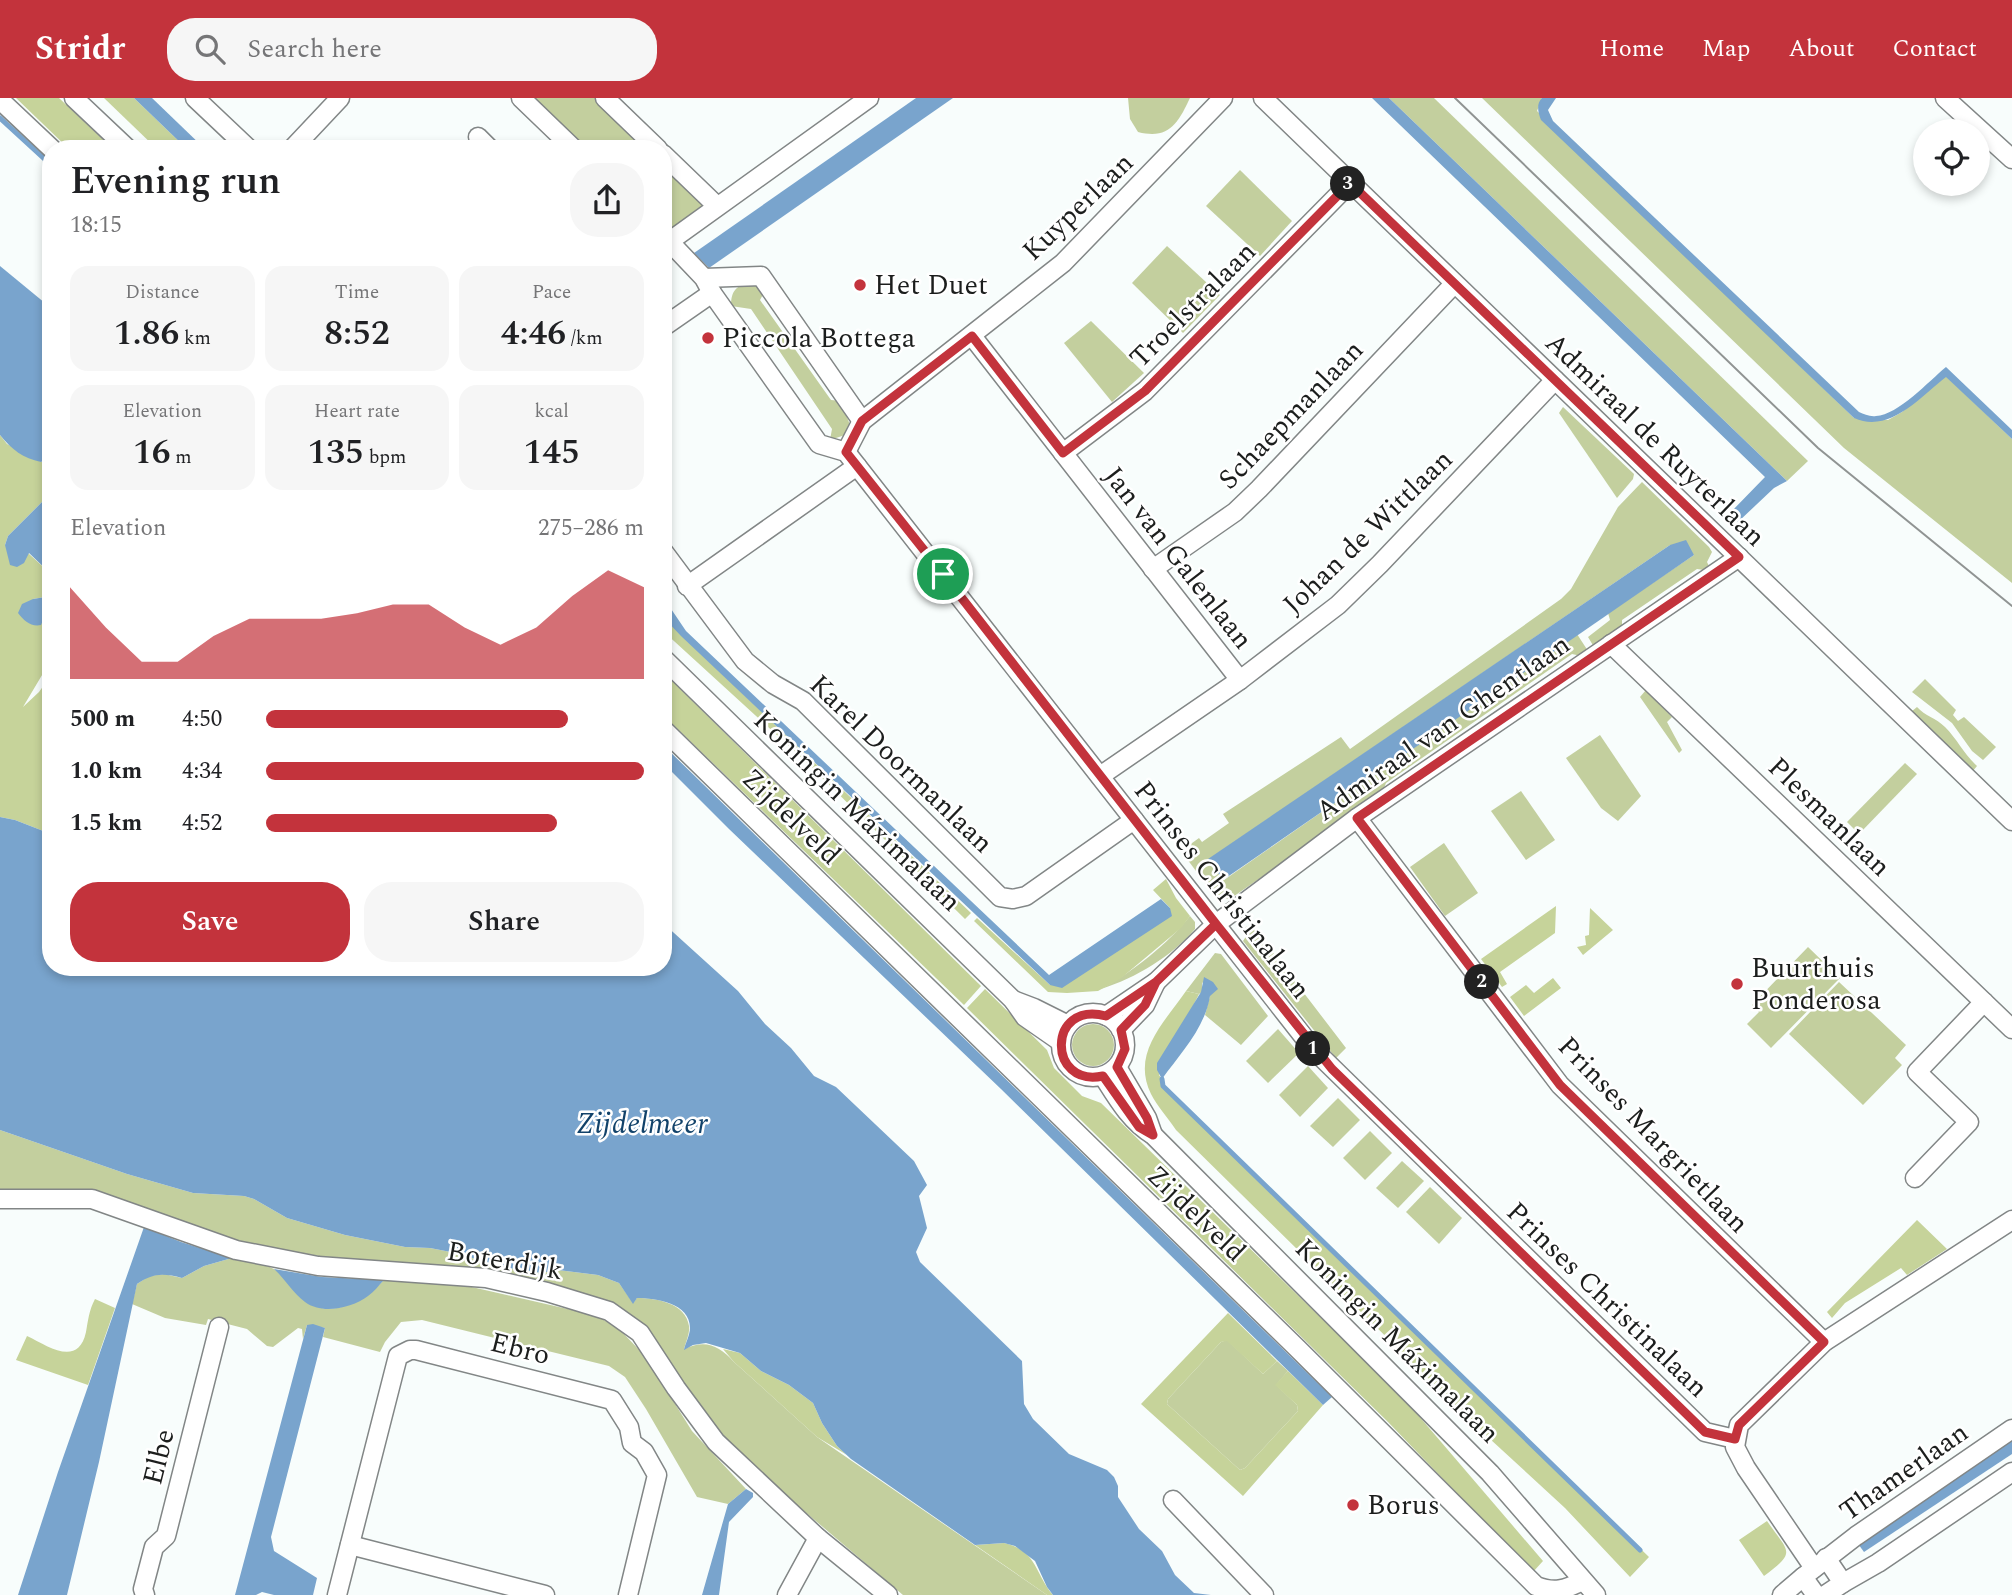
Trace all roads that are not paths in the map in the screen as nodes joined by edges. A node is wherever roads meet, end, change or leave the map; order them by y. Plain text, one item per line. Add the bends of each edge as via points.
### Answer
1 (74, 98) edge
2 (195, 98) edge
3 (340, 98) edge
4 (521, 98) edge
5 (869, 98) edge
6 (1223, 98) edge
7 (1262, 98) edge
8 (1945, 98) edge
9 (0, 100) edge
10 (617, 102) edge
11 (42, 140) edge
12 (118, 140) edge
13 (239, 140) edge
14 (300, 140) edge
15 (565, 140) edge
16 (650, 140) edge
17 (2012, 159) edge
18 (672, 163) edge
19 (1350, 183) junction
20 (717, 206) junction
21 (672, 236) edge
22 (672, 248) edge
23 (1454, 284) junction
24 (708, 285) junction
25 (672, 319) edge
26 (972, 336) junction
27 (1555, 380) junction
28 (862, 421) junction
29 (1063, 453) junction
30 (852, 459) junction
31 (1739, 557) junction
32 (672, 564) edge
33 (1153, 569) junction
34 (687, 586) junction
35 (1611, 644) junction
36 (672, 667) edge
37 (1240, 680) junction
38 (672, 738) edge
39 (1100, 776) junction
40 (1357, 818) junction
41 (1134, 820) junction
42 (2012, 821) edge
43 (1216, 924) junction
44 (1156, 982) junction
45 (1013, 1000) junction
46 (1984, 1002) junction
47 (1106, 1016) junction
48 (1068, 1025) junction
49 (2012, 1028) edge
50 (1121, 1030) junction
51 (1061, 1042) junction
52 (1110, 1072) junction
53 (1915, 1178) dead end
54 (0, 1199) edge
55 (2012, 1220) edge
56 (219, 1327) dead end
57 (1824, 1342) junction
58 (2012, 1429) edge
59 (1735, 1439) junction
60 (2012, 1472) edge
61 (1172, 1500) dead end
62 (818, 1538) junction
63 (350, 1545) junction
64 (1815, 1567) junction
65 (1591, 1591) edge
66 (1830, 1592) edge
67 (145, 1595) edge
68 (337, 1595) edge
69 (545, 1595) edge
70 (628, 1595) edge
71 (787, 1595) edge
72 (888, 1595) edge
73 (1264, 1595) edge
74 (1782, 1595) edge

1 - 12 street
2 - 13 street
3 - 14 street
4 - 15 street
5 - 20 street
6 - 26 street, Kuyperlaan via 1063,263
7 - 19 street, Admiraal de Ruyterlaan
8 - 17 street
9 - 11 street
10 - 16 street
18 - 20 street
19 - 23 street, Admiraal de Ruyterlaan
19 - 29 street, Troelstralaan via 1145,391
20 - 21 street
22 - 24 street, Prinses Christinalaan
23 - 27 street, Admiraal de Ruyterlaan
23 - 33 street, Schaepmanlaan via 1235,512
24 - 25 street
24 - 28 street via 761,276
24 - 30 street, Prinses Christinalaan via 819,444
26 - 28 street, Kuyperlaan
26 - 29 street, Jan van Galenlaan
27 - 31 street, Admiraal de Ruyterlaan
27 - 37 street, Johan de Wittlaan via 1354,591
28 - 30 street
29 - 33 street, Jan van Galenlaan
30 - 34 street
30 - 39 street, Prinses Christinalaan
31 - 35 street, Admiraal van Ghentlaan
31 - 42 street, Admiraal de Ruyterlaan
32 - 34 street, Karel Doormanlaan
33 - 37 street, Jan van Galenlaan
34 - 41 street, Karel Doormanlaan via 745,661 803,701 1000,897 1026,896
35 - 40 street, Admiraal van Ghentlaan
35 - 46 street, Plesmanlaan
36 - 45 street, Koningin Máximalaan
37 - 39 street, Johan de Wittlaan
38 - 65 street, Zijdelveld via 1536,1586 1550,1591
39 - 41 street, Prinses Christinalaan
40 - 43 street, Admiraal van Ghentlaan
40 - 57 street, Prinses Margrietlaan via 1560,1085
41 - 43 street, Prinses Christinalaan
43 - 44 street, Admiraal van Ghentlaan
43 - 59 street, Prinses Christinalaan via 1332,1069 1705,1432
44 - 47 street, Admiraal van Ghentlaan
44 - 50 street, Admiraal van Ghentlaan via 1145,1005
45 - 48 street, Koningin Máximalaan
45 - 51 street, Koningin Máximalaan via 1025,1017
46 - 49 street, Plesmanlaan
46 - 53 street via 1917,1072 1969,1122
47 - 48 street via 1089,1013
47 - 50 street
48 - 51 street
50 - 52 street via 1125,1049
51 - 52 street via 1063,1058 1073,1070 1087,1077
52 - 65 street, Koningin Máximalaan via 1139,1127 1153,1135 1473,1455
54 - 62 street, Boterdijk via 92,1199 236,1250 318,1266 486,1278 609,1311 640,1333 716,1442
55 - 57 street
56 - 67 street, Elbe via 166,1536 154,1547
57 - 59 street via 1739,1425
58 - 64 street, Thamerlaan
59 - 64 street via 1746,1468
60 - 66 street
61 - 73 street
62 - 71 street
62 - 72 street, Boterdijk
63 - 68 street, Ebro
63 - 69 street
63 - 70 street, Ebro via 398,1356 416,1350 612,1400 629,1427 632,1443 644,1452 657,1475
64 - 66 street
64 - 66 street
64 - 74 street, Thamerlaan

